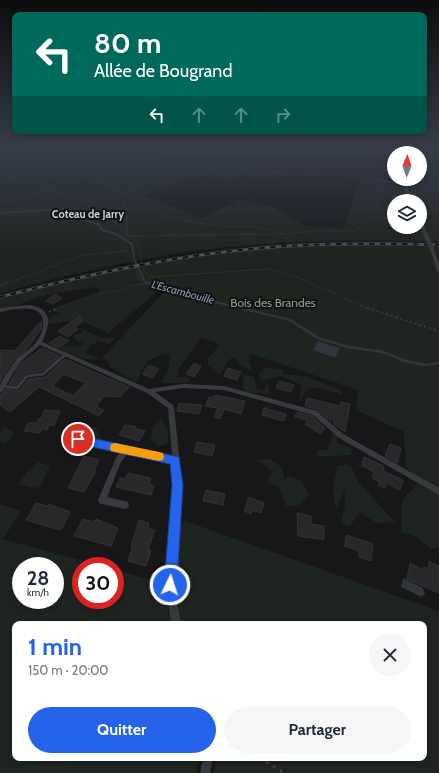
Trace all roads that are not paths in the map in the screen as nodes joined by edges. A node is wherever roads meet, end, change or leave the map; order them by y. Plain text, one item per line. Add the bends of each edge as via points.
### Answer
1 (425, 234) edge
2 (439, 271) edge
3 (0, 310) edge
4 (39, 343) junction
5 (65, 355) junction
6 (1, 388) edge
7 (149, 391) junction
8 (78, 439) dead end
9 (126, 450) junction
10 (175, 460) junction
11 (439, 492) edge
12 (125, 505) dead end
13 (176, 621) edge
14 (207, 761) edge
15 (205, 773) edge

1 - 2 street, bridge
3 - 4 street via 35,307 42,312 46,326
4 - 5 street
4 - 6 street via 18,361
5 - 6 lane via 43,374 27,376 17,388
5 - 7 street
7 - 10 street via 171,407
7 - 11 street via 182,386 224,388 315,413 341,436
8 - 9 street
9 - 10 street
9 - 12 street via 118,460 102,500
10 - 13 street via 178,485 170,585
14 - 15 street

